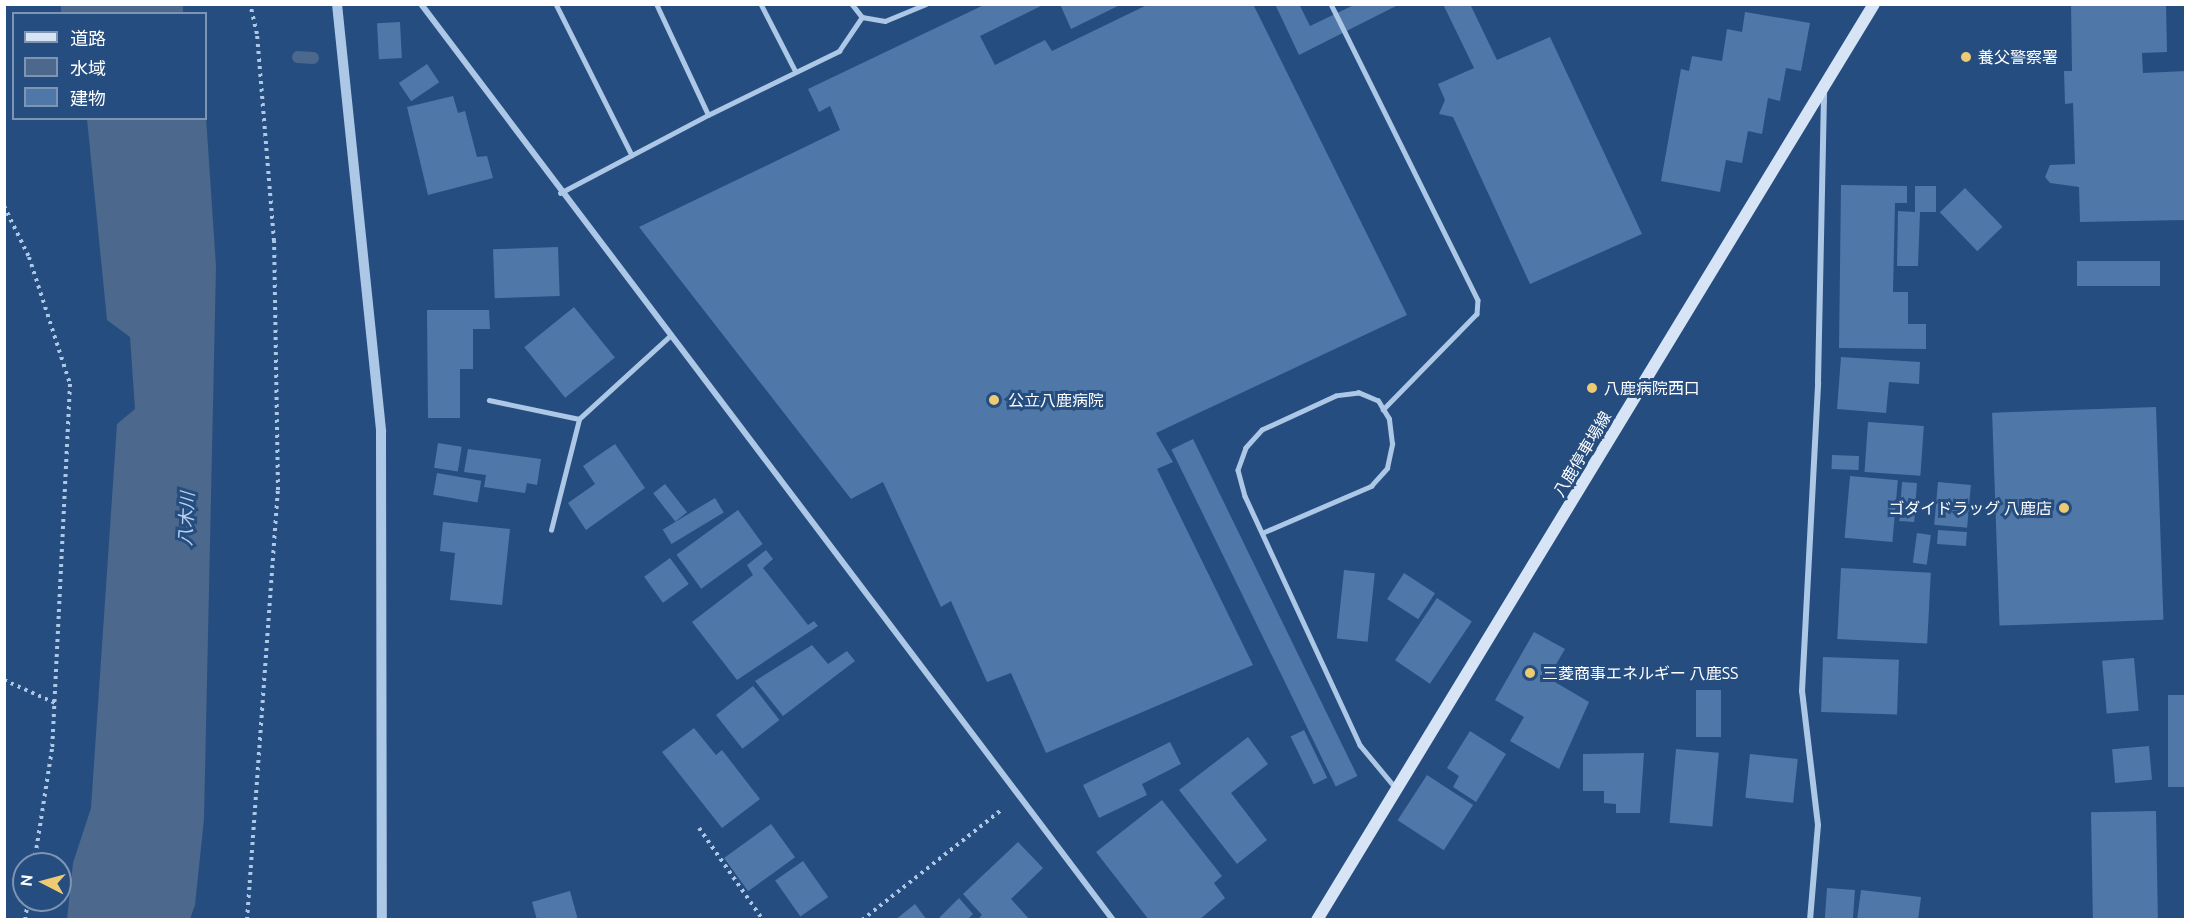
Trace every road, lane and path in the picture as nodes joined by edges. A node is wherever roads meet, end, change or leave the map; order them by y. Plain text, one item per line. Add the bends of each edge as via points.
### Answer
1 (249, 4) edge
2 (337, 4) edge
3 (421, 4) edge
4 (556, 4) edge
5 (656, 4) edge
6 (761, 4) edge
7 (852, 4) edge
8 (926, 4) edge
9 (1331, 4) edge
10 (1874, 4) edge
11 (862, 16) junction
12 (796, 72) junction
13 (1824, 88) junction
14 (708, 115) junction
15 (632, 155) junction
16 (560, 194) junction
17 (4, 206) edge
18 (670, 336) junction
19 (489, 400) dead end
20 (1383, 410) junction
21 (579, 418) junction
22 (551, 530) dead end
23 (1262, 533) junction
24 (4, 680) edge
25 (55, 703) junction
26 (1397, 789) junction
27 (1017, 798) junction
28 (699, 828) dead end
29 (36, 852) edge
30 (247, 920) edge
31 (382, 920) edge
32 (763, 920) edge
33 (862, 920) edge
34 (1113, 920) edge
35 (1317, 920) edge
36 (1810, 920) edge

1 - 30 path via 257,34 274,241 278,490
2 - 31 street via 381,432
3 - 16 street
4 - 15 lane
5 - 14 lane
6 - 12 lane
7 - 11 lane
8 - 11 lane via 885,21
9 - 20 lane via 1478,300 1477,314
10 - 13 main road, 八鹿停車場線
11 - 12 lane via 839,51
12 - 14 lane
13 - 26 main road, 八鹿停車場線
13 - 36 street via 1818,382 1802,691 1818,825
14 - 15 lane
15 - 16 lane
16 - 18 street
17 - 25 path via 29,258 70,384
18 - 21 lane
18 - 27 street
19 - 21 lane
20 - 23 lane via 1392,444 1387,468 1371,486
20 - 23 lane via 1359,393 1336,396 1262,430 1246,448 1238,470
21 - 22 lane
23 - 26 lane via 1360,745
24 - 25 path
25 - 29 path
26 - 35 main road, 八鹿停車場線
27 - 33 path
27 - 34 street
28 - 32 path

